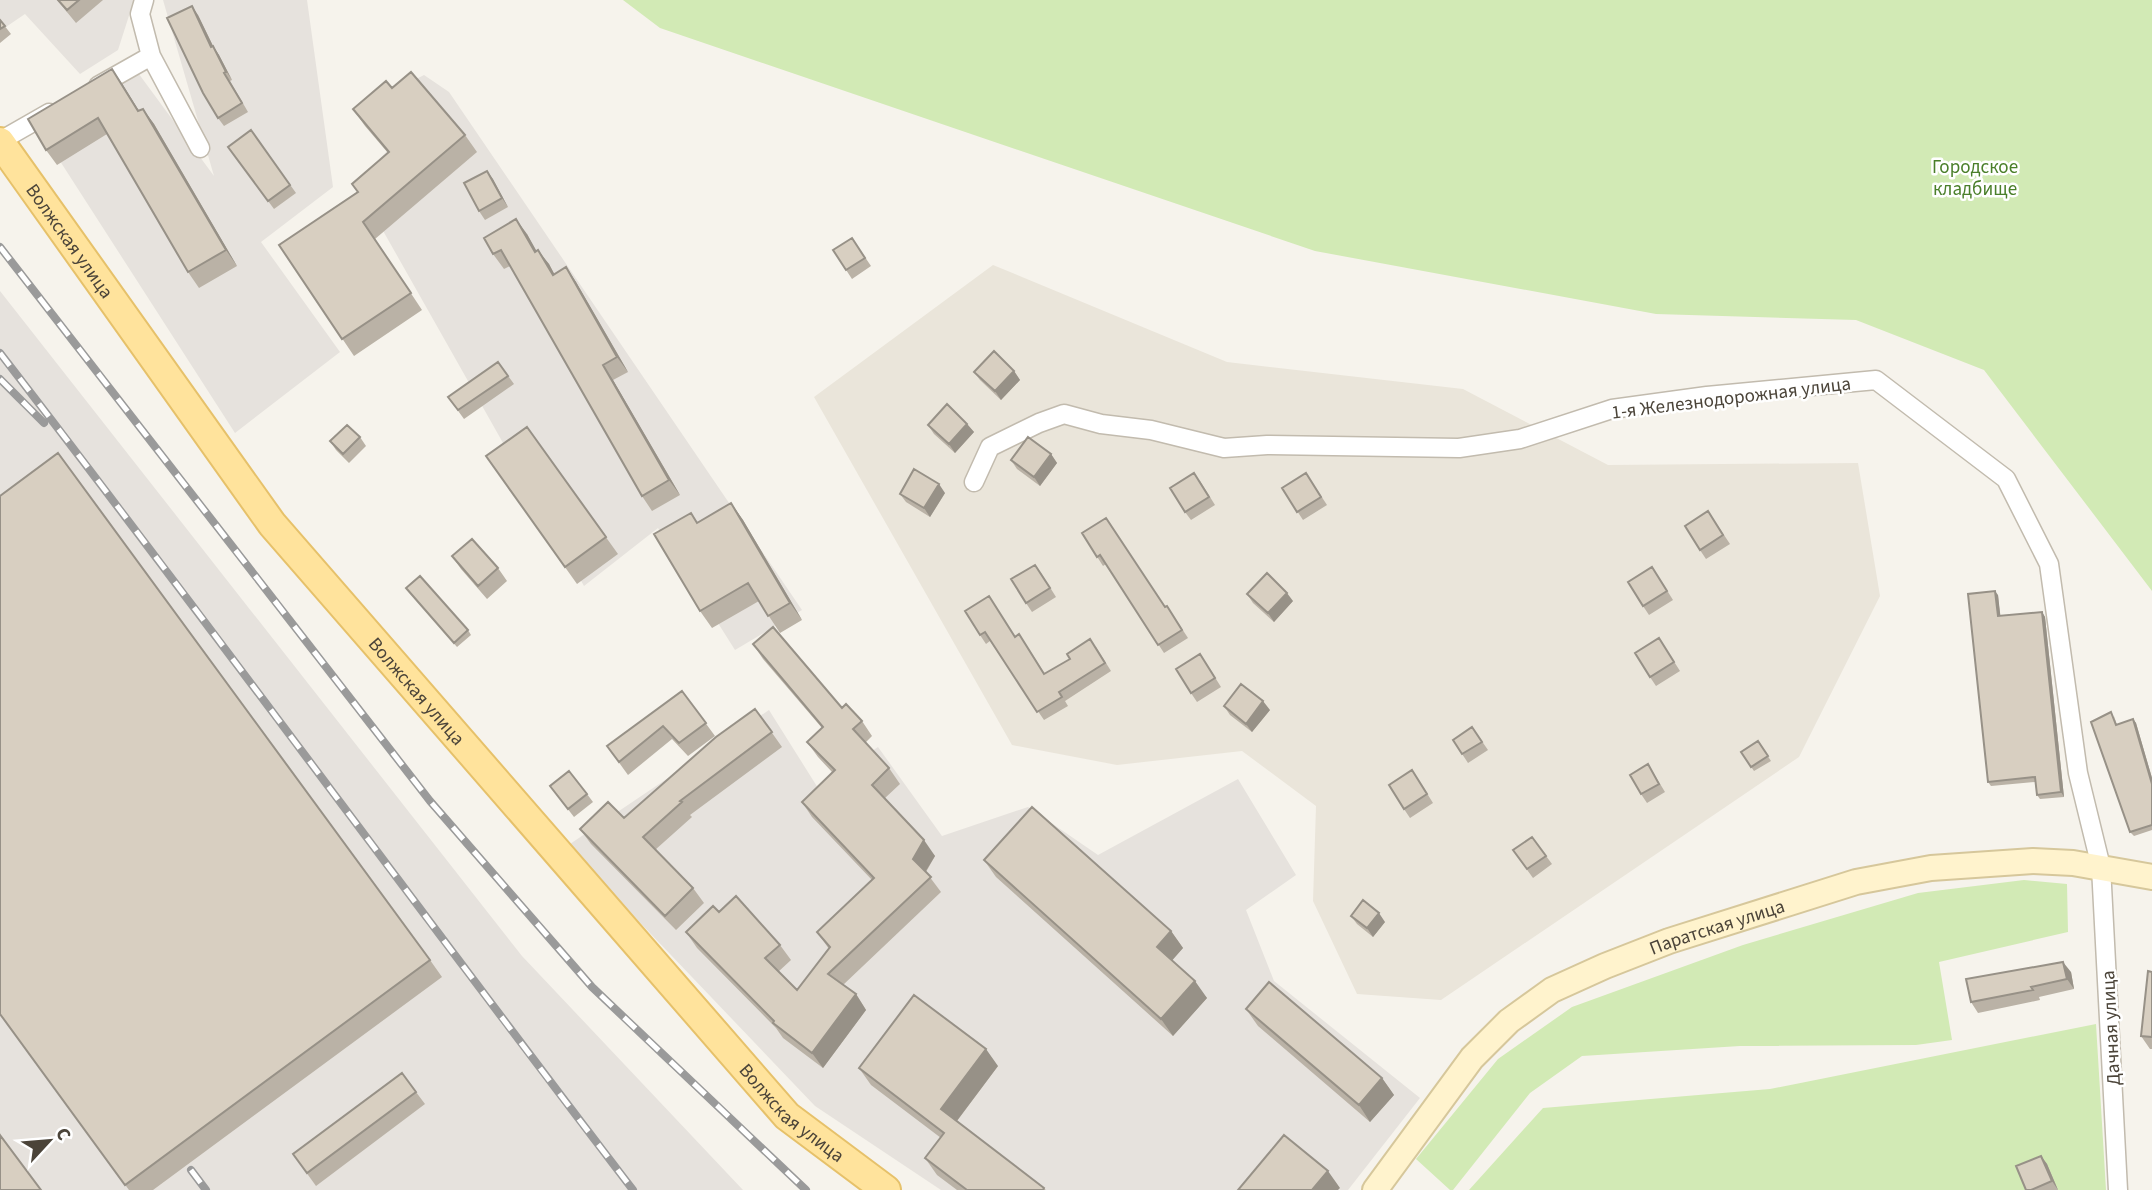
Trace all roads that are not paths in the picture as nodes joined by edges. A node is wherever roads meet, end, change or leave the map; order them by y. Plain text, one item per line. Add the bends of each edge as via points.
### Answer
1 (144, 0) edge
2 (151, 55) junction
3 (87, 92) edge
4 (65, 104) edge
5 (0, 141) edge
6 (200, 148) dead end
7 (974, 482) dead end
8 (2101, 867) junction
9 (2152, 877) edge
10 (886, 1190) edge
11 (1375, 1190) edge
12 (2118, 1190) edge

1 - 2 street via 140,14
2 - 3 street
2 - 6 street
4 - 5 street
5 - 10 main road, Волжская улица via 272,524 787,1116
7 - 8 street, 1-я Железнодорожная улица via 990,447 1064,414 1224,448 1459,448 1520,439 1612,410 1876,380 2006,479 2049,564 2078,773
8 - 9 main road, Паратская улица
8 - 11 main road, Паратская улица via 2033,861 1931,869 1856,882 1669,940 1605,965 1552,990 1509,1020 1472,1058
8 - 12 street, Дачная улица

